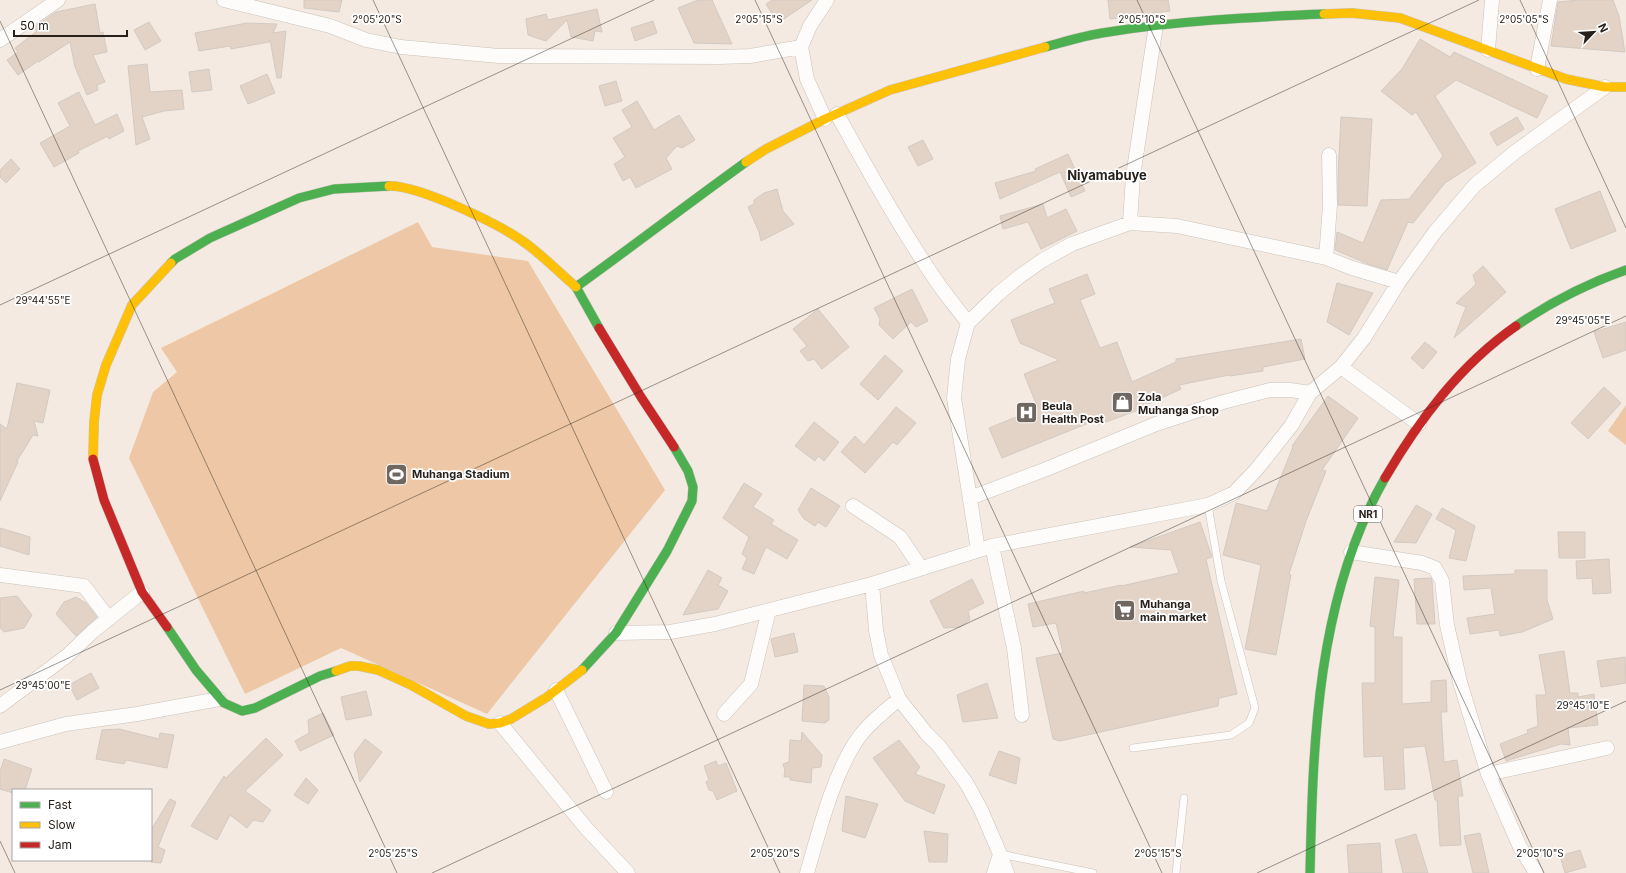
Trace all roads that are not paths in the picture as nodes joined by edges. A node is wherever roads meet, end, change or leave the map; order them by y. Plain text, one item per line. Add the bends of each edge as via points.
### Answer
1 (58, 0) edge
2 (224, 0) edge
3 (828, 0) edge
4 (1492, 0) edge
5 (1550, 0) edge
6 (1156, 25) junction
7 (0, 40) edge
8 (801, 47) junction
9 (1488, 50) junction
10 (1537, 69) junction
11 (1604, 87) junction
12 (1626, 87) edge
13 (831, 116) junction
14 (1329, 155) dead end
15 (1130, 223) junction
16 (1326, 258) junction
17 (1626, 270) edge
18 (1399, 282) junction
19 (576, 287) junction
20 (968, 323) junction
21 (1341, 367) junction
22 (1310, 393) junction
23 (1419, 424) junction
24 (970, 498) junction
25 (1208, 505) junction
26 (853, 506) dead end
27 (992, 546) junction
28 (978, 550) junction
29 (1351, 552) junction
30 (921, 568) junction
31 (0, 575) edge
32 (872, 584) junction
33 (142, 592) junction
34 (769, 610) junction
35 (109, 618) junction
36 (616, 633) junction
37 (556, 690) junction
38 (219, 698) junction
39 (898, 699) junction
40 (0, 706) edge
41 (724, 714) dead end
42 (1022, 715) dead end
43 (500, 723) junction
44 (0, 742) edge
45 (1133, 748) dead end
46 (1607, 748) dead end
47 (1488, 774) junction
48 (606, 792) dead end
49 (1184, 798) dead end
50 (1000, 854) junction
51 (628, 873) edge
52 (807, 873) edge
53 (994, 873) edge
54 (1007, 873) edge
55 (1093, 873) edge
56 (1176, 873) edge
57 (1310, 873) edge
58 (1536, 873) edge

1 - 7 street
2 - 8 street via 330,26 366,40 442,52 499,56 719,57 750,56
3 - 8 street via 810,26
4 - 9 street
5 - 10 street
6 - 9 main road via 1246,17 1352,13 1400,18
6 - 13 main road via 1100,33 1029,51 890,90
6 - 15 street via 1133,176
8 - 13 street via 807,79
9 - 10 main road
10 - 11 main road via 1566,79
11 - 12 main road
11 - 18 street via 1515,152 1475,185 1435,232
13 - 19 main road via 746,161
13 - 20 street via 935,280
14 - 16 street via 1330,204
15 - 16 street via 1177,226
15 - 20 street via 1072,244 1043,260 998,294
16 - 18 street
17 - 23 main road, NR1 via 1574,291 1514,327 1458,374 1435,400
18 - 21 street via 1364,338
19 - 33 main road via 527,244 491,223 431,195 392,186 334,189 299,198 210,238 175,259 132,305 106,365 97,395 94,422 93,458 104,500
19 - 36 main road via 608,344 669,438 688,471 693,487 692,501 667,551
20 - 24 street via 958,360 954,398
21 - 22 street
21 - 23 street
22 - 24 street via 1270,390 1222,402 1156,424
22 - 25 street via 1291,426 1256,470 1234,493
23 - 29 main road, NR1 via 1380,485
24 - 28 street
25 - 27 street
25 - 45 lane via 1221,581 1255,708 1249,723 1231,735
26 - 30 street via 900,537
27 - 28 street
27 - 42 street via 1014,648
28 - 30 street
29 - 47 street via 1422,563 1435,568 1442,581 1460,682
29 - 57 main road, NR1 via 1333,614 1323,672 1313,784
30 - 32 street
31 - 35 street via 84,586
32 - 34 street
32 - 39 street via 881,654
33 - 35 street
33 - 38 main road via 196,670
34 - 36 street via 670,632
34 - 41 street via 750,684
35 - 40 street via 68,655
36 - 37 main road via 584,669
37 - 43 main road via 511,719
37 - 48 street
38 - 43 main road via 232,708 254,708 320,676 350,666 359,666 378,670 466,716 489,724
38 - 44 street via 144,713 66,724
39 - 50 street via 939,746 967,784
39 - 52 street via 867,728 850,752 822,820
43 - 51 street via 586,828
46 - 47 street
47 - 58 street via 1520,847
49 - 56 lane
50 - 53 street
50 - 54 street
50 - 55 lane

